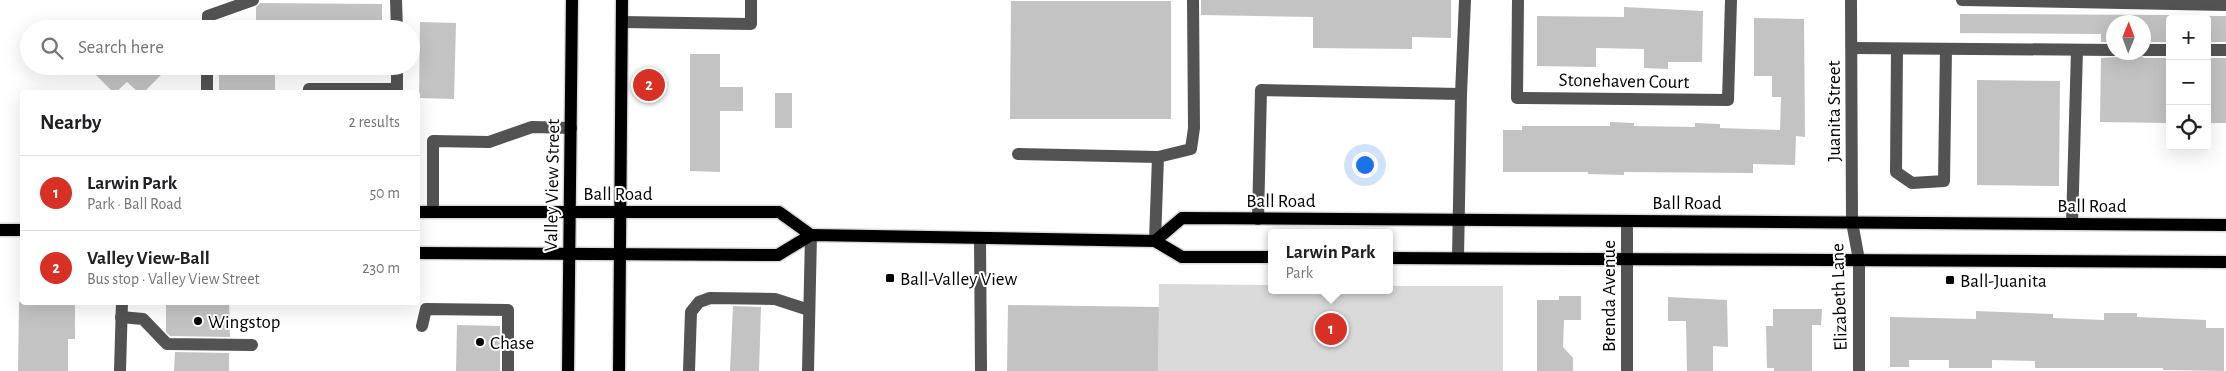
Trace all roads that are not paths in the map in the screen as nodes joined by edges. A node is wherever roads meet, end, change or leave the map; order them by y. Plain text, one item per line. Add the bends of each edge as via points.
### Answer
1 (253, 0) edge
2 (396, 0) edge
3 (572, 0) edge
4 (622, 0) edge
5 (751, 0) edge
6 (1193, 0) edge
7 (1465, 0) edge
8 (1518, 0) edge
9 (1731, 0) edge
10 (1851, 0) edge
11 (1962, 0) edge
12 (2226, 5) edge
13 (208, 20) edge
14 (397, 20) edge
15 (622, 22) junction
16 (1852, 48) junction
17 (1897, 48) junction
18 (1946, 49) junction
19 (2077, 50) junction
20 (2106, 50) edge
21 (2151, 50) edge
22 (2166, 50) edge
23 (2211, 50) edge
24 (2226, 50) edge
25 (207, 75) edge
26 (397, 75) edge
27 (207, 90) edge
28 (309, 90) edge
29 (397, 90) edge
30 (397, 90) edge
31 (1461, 94) junction
32 (571, 128) junction
33 (1018, 154) dead end
34 (1158, 157) junction
35 (420, 212) edge
36 (433, 212) junction
37 (570, 212) junction
38 (620, 212) junction
39 (1258, 219) junction
40 (1459, 219) junction
41 (1627, 221) junction
42 (1852, 222) junction
43 (2072, 224) junction
44 (2226, 224) edge
45 (0, 230) edge
46 (20, 230) edge
47 (812, 235) junction
48 (980, 238) junction
49 (1155, 241) junction
50 (420, 254) edge
51 (569, 254) junction
52 (620, 254) junction
53 (1268, 257) edge
54 (1393, 258) edge
55 (1458, 258) junction
56 (1627, 259) junction
57 (1859, 260) junction
58 (2226, 262) edge
59 (122, 305) edge
60 (809, 310) junction
61 (121, 318) junction
62 (422, 326) dead end
63 (252, 345) dead end
64 (120, 371) edge
65 (508, 371) edge
66 (568, 371) edge
67 (619, 371) edge
68 (689, 371) edge
69 (808, 371) edge
70 (980, 371) edge
71 (1626, 371) edge
72 (1859, 371) edge

1 - 13 street via 208,16
2 - 14 street
3 - 32 main road, Valley View Street
4 - 15 main road
5 - 15 street via 751,24
6 - 34 street via 1194,128 1191,149
7 - 31 street
8 - 9 street, Stonehaven Court via 1517,98 1728,100
10 - 16 street, Juanita Street
11 - 12 street
15 - 38 main road
16 - 17 street
16 - 42 street, Juanita Street
17 - 18 street
17 - 18 street via 1896,172 1912,183 1944,181
18 - 19 street
19 - 20 street
19 - 43 street
21 - 22 street
23 - 24 street
25 - 27 street
26 - 29 street
28 - 30 street
31 - 39 street via 1261,90
31 - 40 street
32 - 36 street via 532,127 489,142 433,141
32 - 37 main road, Valley View Street
33 - 34 street
34 - 49 street
35 - 36 main road, Ball Road
36 - 37 main road, Ball Road
37 - 38 main road, Ball Road
37 - 51 main road, Valley View Street
38 - 47 main road, Ball Road via 779,212
38 - 52 main road
39 - 40 main road, Ball Road
39 - 49 main road, Ball Road via 1182,218
40 - 41 main road, Ball Road
40 - 55 street
41 - 42 main road, Ball Road
41 - 56 street, Brenda Avenue
42 - 43 main road, Ball Road
42 - 57 street, Elizabeth Lane
43 - 44 main road, Ball Road
45 - 46 main road
47 - 48 main road
47 - 52 main road via 778,255
47 - 60 street
48 - 49 main road
48 - 70 street
49 - 53 main road via 1182,257
50 - 51 main road
51 - 52 main road
51 - 66 main road, Valley View Street
52 - 67 main road
54 - 55 main road
55 - 56 main road
56 - 57 main road
56 - 71 street, Brenda Avenue
57 - 58 main road
57 - 72 street, Elizabeth Lane
59 - 61 street
60 - 68 street via 775,299 710,298 699,302 691,312
60 - 69 street
61 - 63 street via 143,319 167,344
61 - 64 street
62 - 65 street via 426,309 508,310

